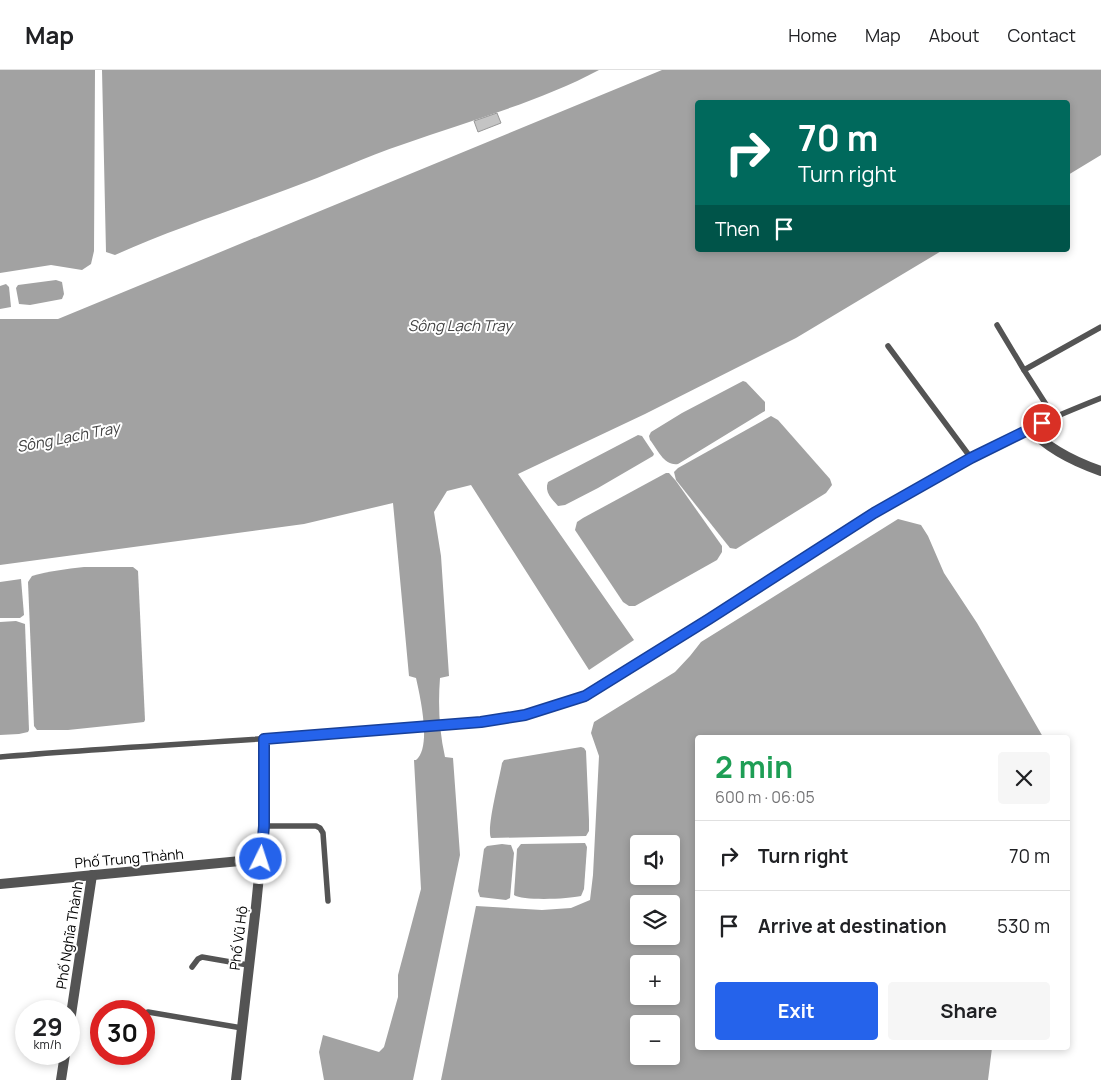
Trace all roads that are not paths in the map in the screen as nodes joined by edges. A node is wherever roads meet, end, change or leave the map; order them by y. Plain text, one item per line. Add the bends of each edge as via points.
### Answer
1 (997, 325) dead end
2 (1101, 327) edge
3 (888, 346) dead end
4 (1024, 370) junction
5 (1101, 398) edge
6 (1054, 418) junction
7 (1029, 428) junction
8 (971, 458) junction
9 (1101, 471) edge
10 (264, 739) junction
11 (0, 757) edge
12 (263, 827) junction
13 (261, 854) junction
14 (92, 875) junction
15 (0, 884) edge
16 (328, 901) dead end
17 (248, 965) junction
18 (192, 967) dead end
19 (73, 1000) edge
20 (155, 1013) edge
21 (242, 1028) junction
22 (63, 1065) edge
23 (61, 1080) edge
24 (236, 1080) edge

1 - 4 lane
2 - 4 lane
3 - 8 lane
4 - 6 lane
5 - 6 lane
6 - 7 lane
7 - 8 lane
7 - 9 street via 1054,449
8 - 10 lane via 874,513 585,696 525,715 462,724
10 - 11 lane
10 - 12 street, Phố Vũ Hộ
12 - 13 street, Phố Vũ Hộ
12 - 16 lane via 320,828
13 - 14 street, Phố Trung Thành
13 - 17 street, Phố Vũ Hộ
14 - 15 street, Phố Trung Thành
14 - 19 street, Phố Nghĩa Thành
17 - 18 lane via 202,957
17 - 21 street, Phố Vũ Hộ
20 - 21 lane
21 - 24 street, Phố Vũ Hộ
22 - 23 street

